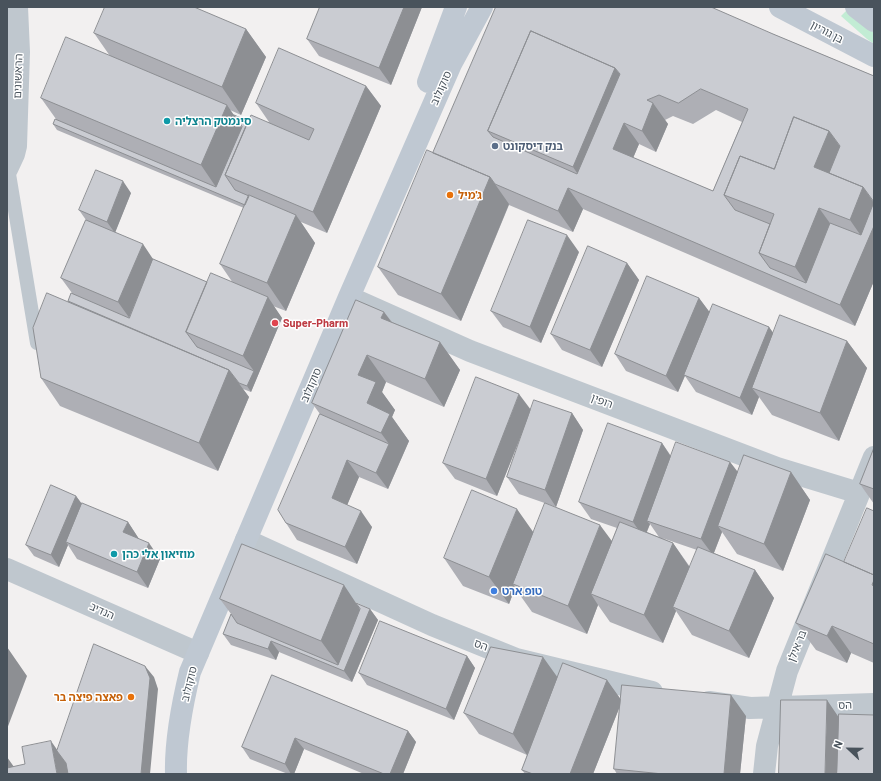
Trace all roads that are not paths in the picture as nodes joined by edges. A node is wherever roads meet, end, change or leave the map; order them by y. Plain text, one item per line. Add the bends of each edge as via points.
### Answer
1 (17, 7) edge
2 (456, 7) edge
3 (482, 7) edge
4 (780, 7) edge
5 (856, 7) edge
6 (874, 22) edge
7 (874, 56) edge
8 (7, 168) edge
9 (349, 298) junction
10 (39, 358) edge
11 (874, 457) edge
12 (859, 493) junction
13 (246, 540) junction
14 (7, 569) edge
15 (193, 651) junction
16 (874, 704) edge
17 (777, 708) junction
18 (166, 774) edge
19 (176, 774) edge
20 (764, 774) edge

1 - 8 street, הראשונים via 19,52 16,146
2 - 15 street, סוקולוב via 430,79
3 - 9 street, סוקולוב via 451,64
4 - 7 street, בן גוריון
5 - 6 street
8 - 10 lane
9 - 12 street, רופין via 470,351 777,468
9 - 13 street, סוקולוב
11 - 12 street, בר אילן
12 - 17 street, בר אילן via 786,671
13 - 15 street, סוקולוב
13 - 17 street, הס via 432,625 516,659 679,698 750,708
14 - 15 street, הנדיב
15 - 18 street, סוקולוב via 181,667 174,696 167,736
15 - 19 street, סוקולוב via 177,744
16 - 17 street, הס
17 - 20 street, בר אילן via 767,746

